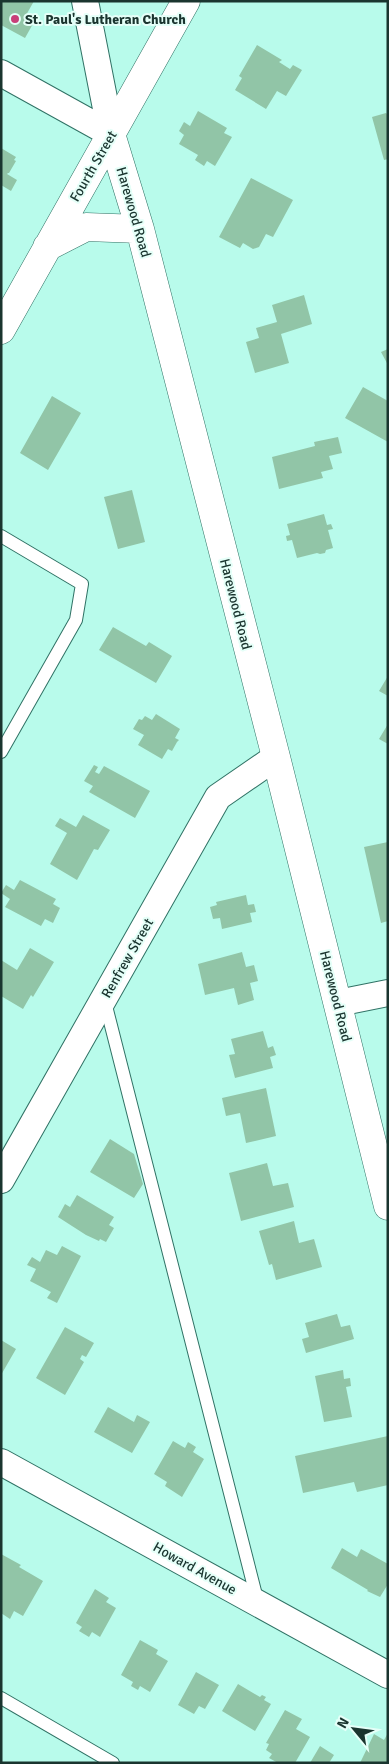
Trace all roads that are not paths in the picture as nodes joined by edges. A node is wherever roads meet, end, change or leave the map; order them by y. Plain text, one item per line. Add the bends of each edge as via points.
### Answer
1 (84, 1) edge
2 (186, 1) edge
3 (1, 73) edge
4 (111, 134) junction
5 (140, 229) junction
6 (47, 247) junction
7 (5, 314) edge
8 (1, 536) edge
9 (1, 752) edge
10 (276, 757) junction
11 (388, 993) edge
12 (104, 999) junction
13 (338, 1003) junction
14 (1, 1180) edge
15 (388, 1206) edge
16 (1, 1462) edge
17 (258, 1603) junction
18 (388, 1674) edge
19 (1, 1698) edge
20 (113, 1763) edge

1 - 4 street, Harewood Road
2 - 4 street, Fourth Street
3 - 4 street
4 - 5 street, Harewood Road
4 - 6 street, Fourth Street
5 - 6 street via 86,227
5 - 10 street, Harewood Road
6 - 7 street, Fourth Street
8 - 9 lane via 82,584 76,620
10 - 12 street, Renfrew Street via 218,797
10 - 13 street, Harewood Road
11 - 13 street
12 - 14 street, Renfrew Street
12 - 17 lane
13 - 15 street, Harewood Road
16 - 17 street, Howard Avenue
17 - 18 street, Howard Avenue
19 - 20 lane

